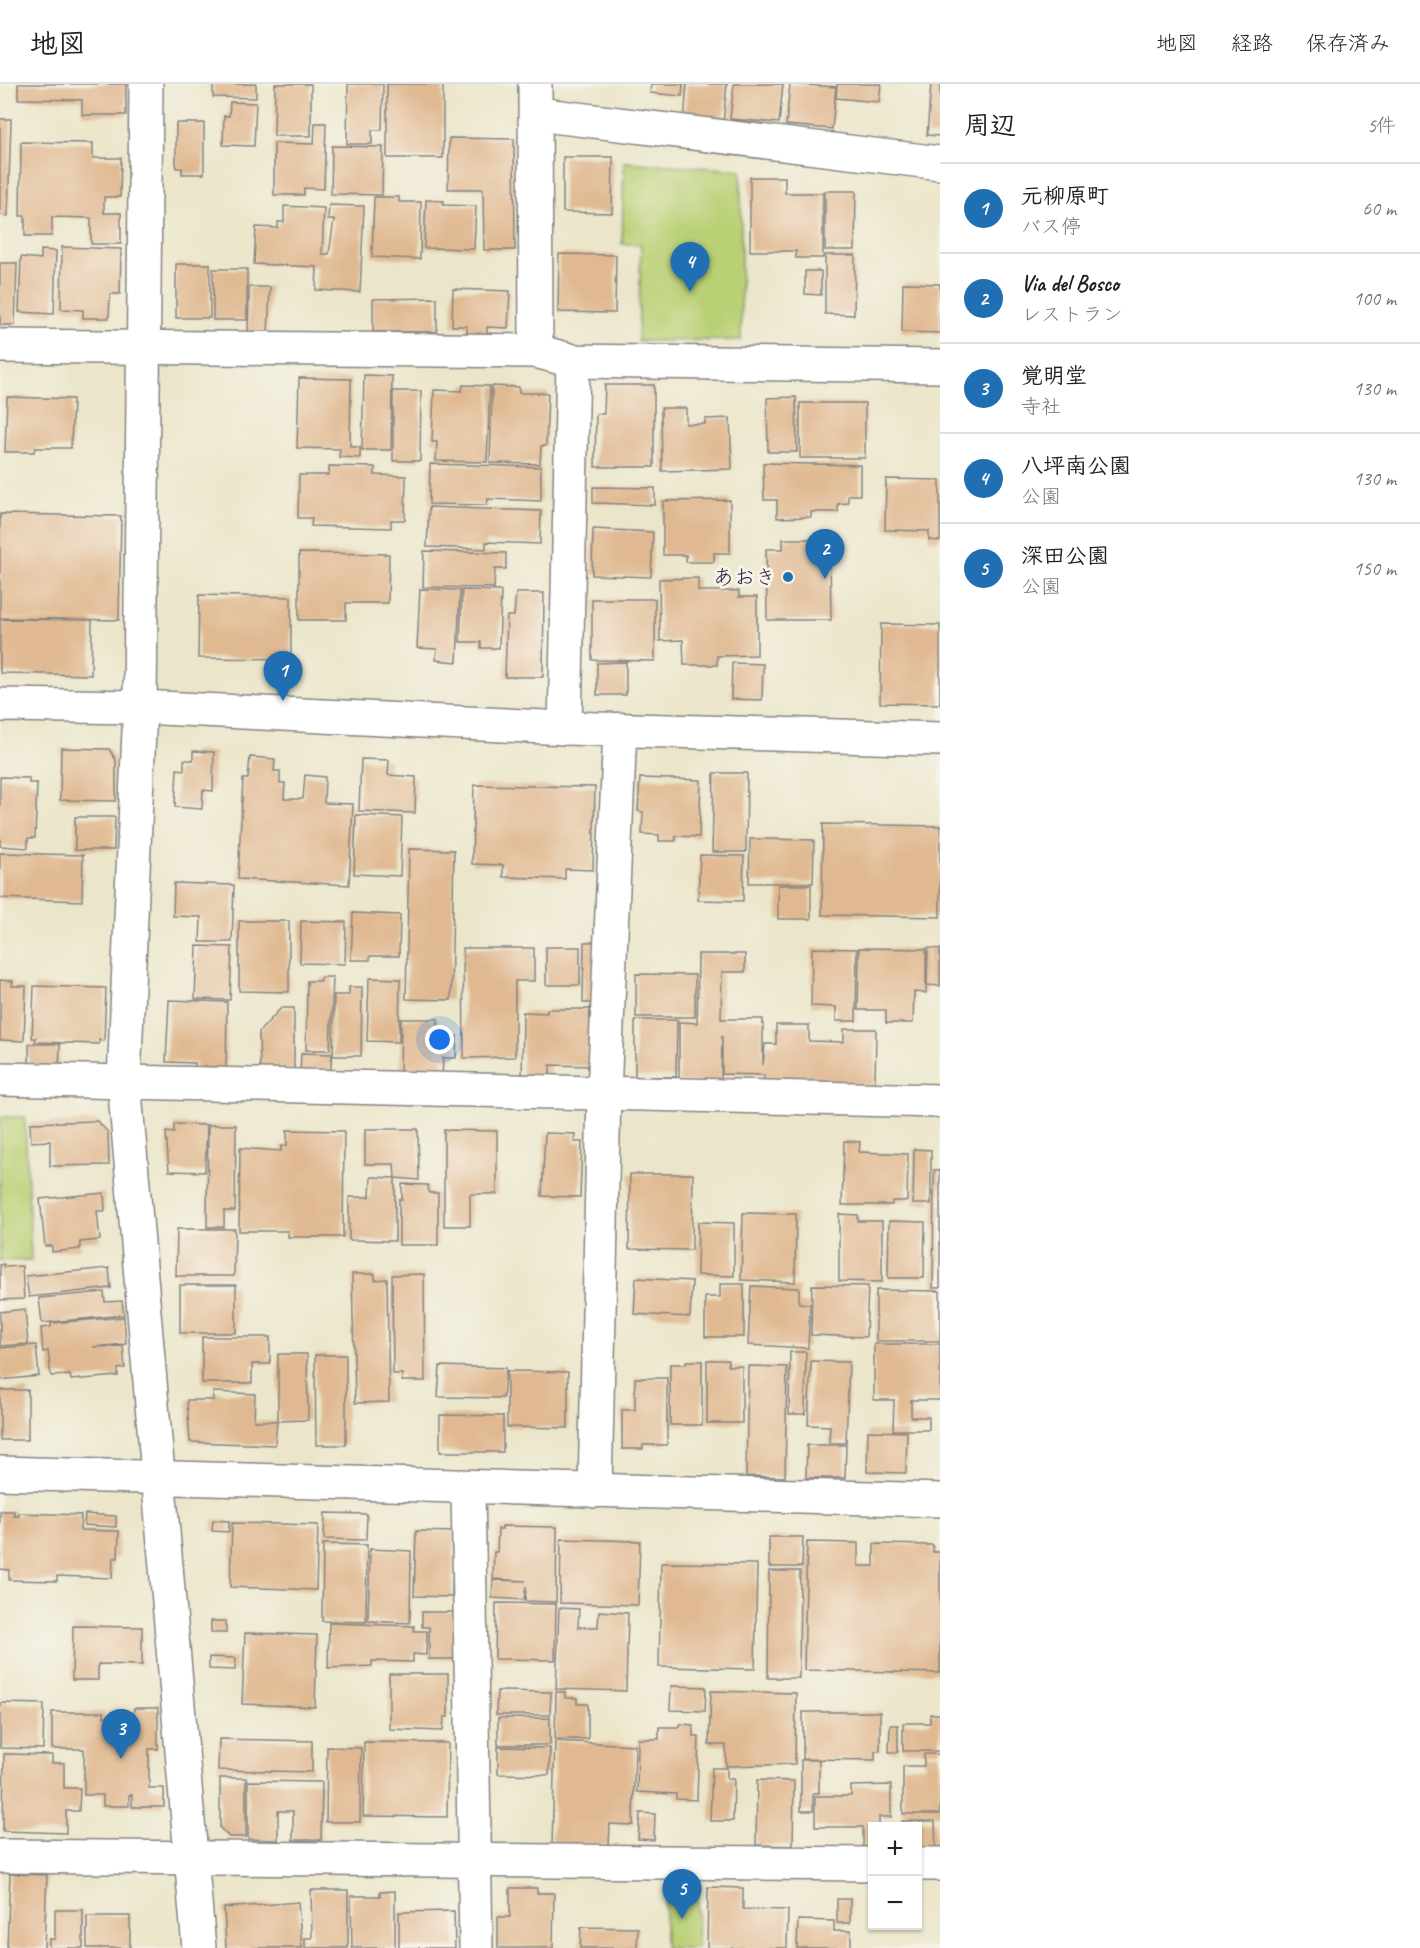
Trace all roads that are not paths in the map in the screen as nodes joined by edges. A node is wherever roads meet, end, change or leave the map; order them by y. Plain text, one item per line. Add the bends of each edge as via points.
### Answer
1 (146, 84) edge
2 (536, 99) edge
3 (940, 163) edge
4 (0, 346) edge
5 (144, 347) junction
6 (536, 351) junction
7 (573, 361) junction
8 (940, 366) edge
9 (0, 705) edge
10 (140, 707) junction
11 (565, 728) junction
12 (620, 730) junction
13 (940, 739) edge
14 (0, 1079) edge
15 (124, 1081) junction
16 (604, 1093) junction
17 (940, 1101) edge
18 (0, 1473) edge
19 (159, 1478) junction
20 (468, 1488) junction
21 (595, 1491) junction
22 (940, 1500) edge
23 (0, 1856) edge
24 (192, 1857) junction
25 (476, 1862) junction
26 (868, 1864) edge
27 (922, 1864) edge
28 (940, 1864) edge
29 (199, 1948) edge
30 (476, 1948) edge

1 - 5 street
2 - 3 street
2 - 6 street
4 - 5 street
5 - 6 street
5 - 10 street
6 - 7 street
7 - 8 street
7 - 11 street
9 - 10 street
10 - 11 street
10 - 15 street
11 - 12 street
12 - 13 street
12 - 16 street
14 - 15 street
15 - 16 street
15 - 19 street
16 - 17 street
16 - 21 street
18 - 19 street
19 - 20 street
19 - 24 street
20 - 21 street
20 - 25 street
21 - 22 street
23 - 24 street
24 - 25 street
24 - 29 street
25 - 26 street
25 - 30 street
27 - 28 street

